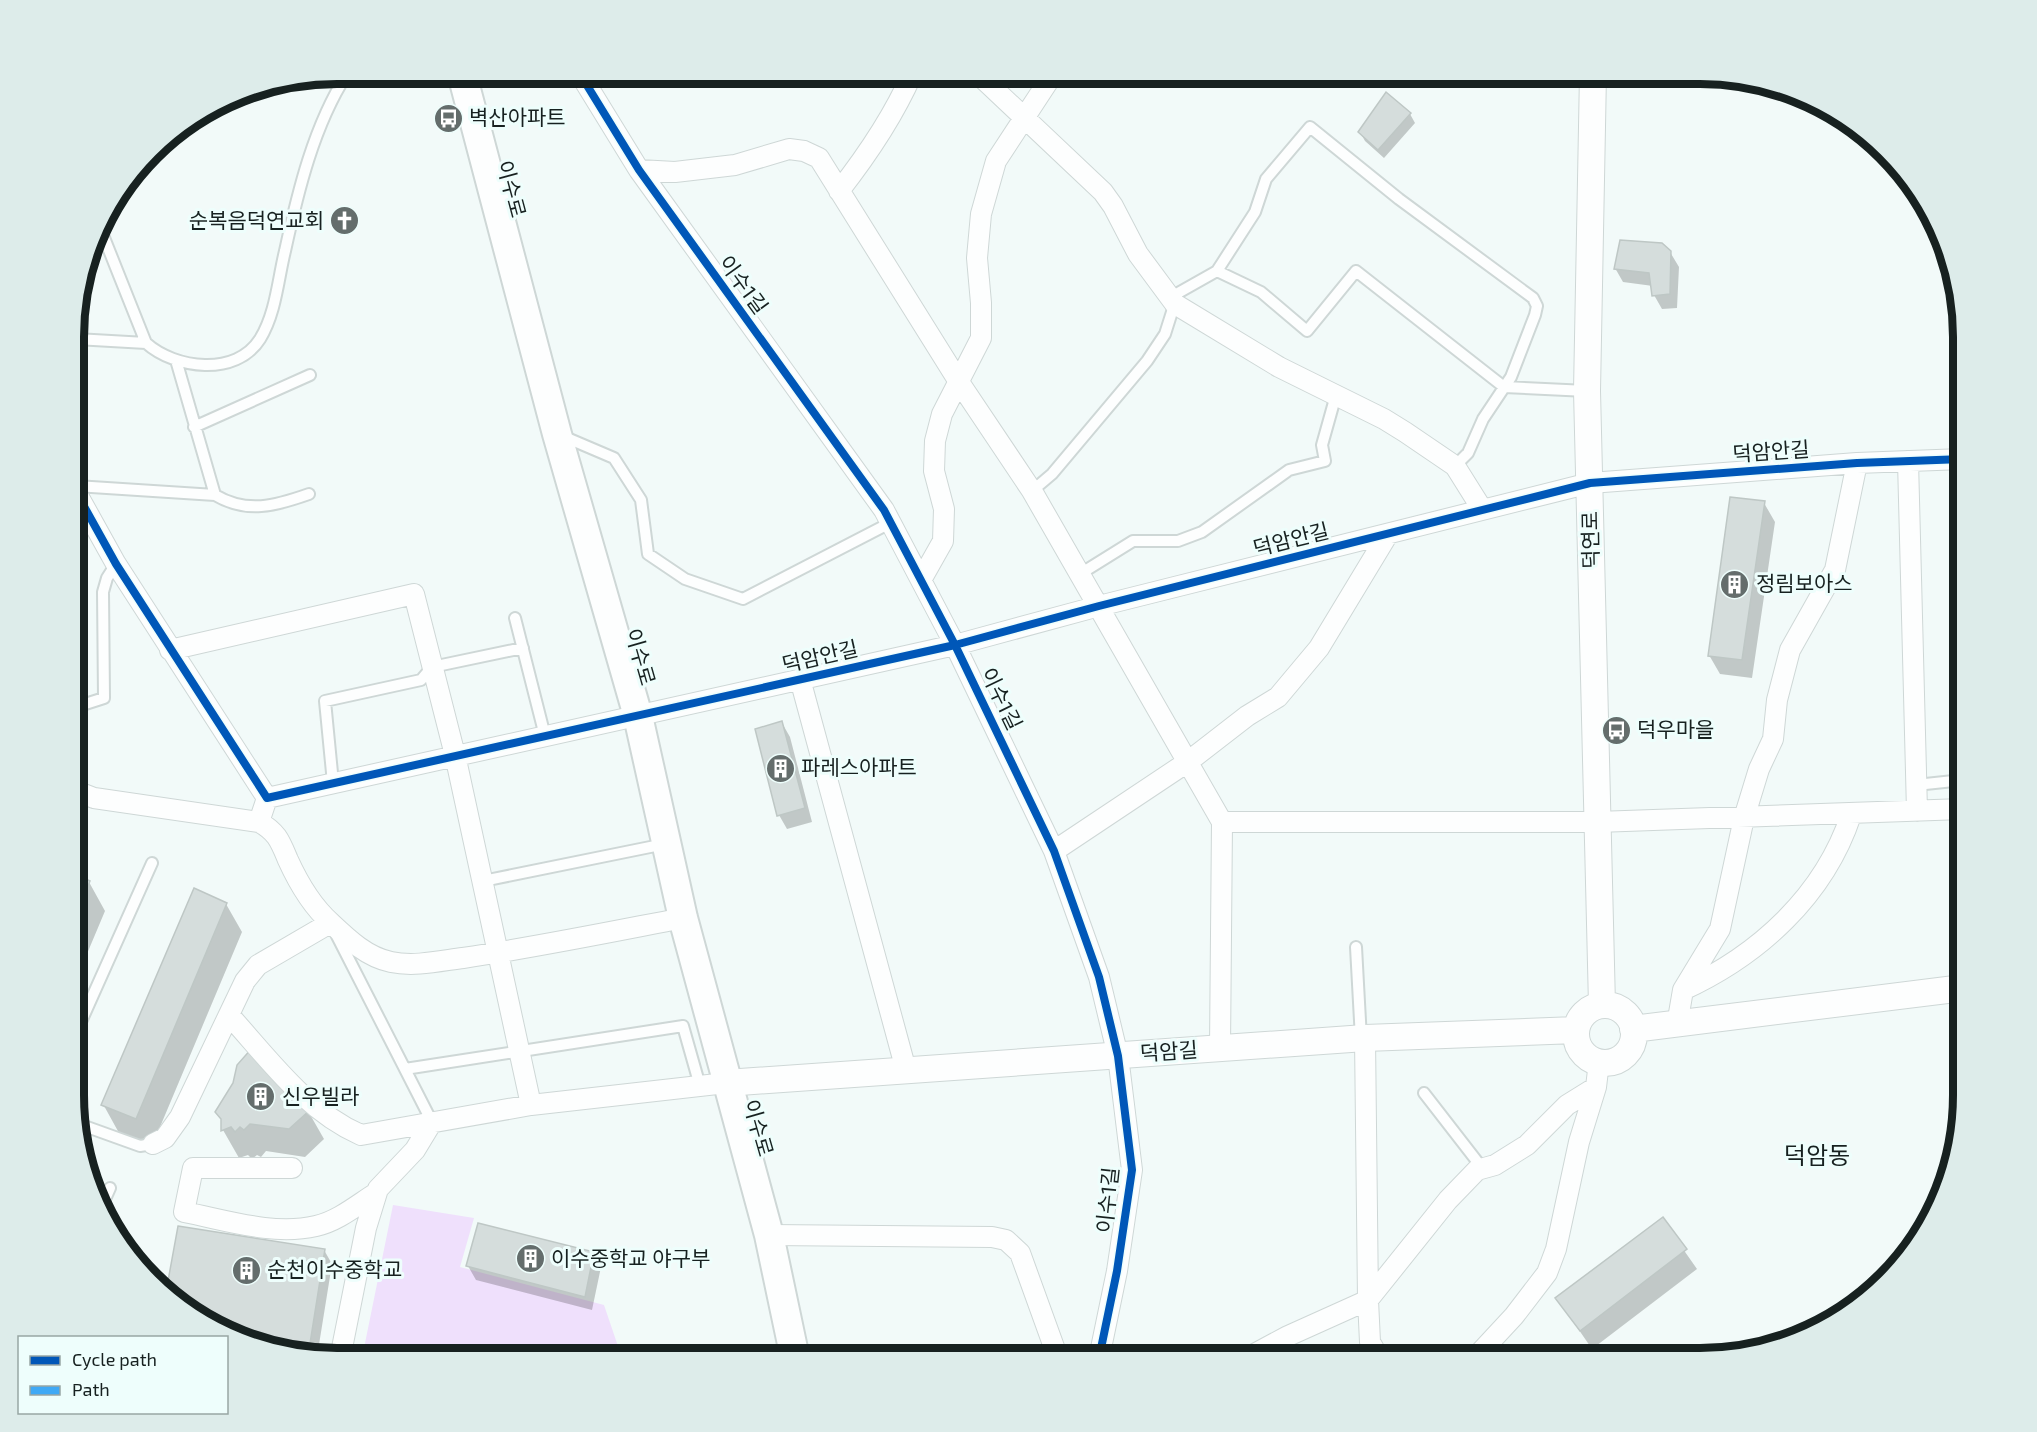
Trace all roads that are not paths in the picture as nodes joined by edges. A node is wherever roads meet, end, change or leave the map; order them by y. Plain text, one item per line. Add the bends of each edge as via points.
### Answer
1 (342, 84) edge
2 (465, 84) edge
3 (586, 84) edge
4 (908, 84) edge
5 (989, 84) edge
6 (1047, 84) edge
7 (1593, 84) edge
8 (1025, 118) junction
9 (639, 170) junction
10 (839, 191) junction
11 (104, 238) edge
12 (1217, 271) junction
13 (1174, 304) junction
14 (84, 339) edge
15 (146, 343) junction
16 (176, 360) junction
17 (310, 375) dead end
18 (959, 382) junction
19 (1504, 387) junction
20 (1587, 391) junction
21 (1336, 395) junction
22 (194, 427) junction
23 (557, 434) junction
24 (1953, 459) edge
25 (1908, 461) junction
26 (1857, 464) junction
27 (1455, 466) junction
28 (1590, 483) junction
29 (84, 487) edge
30 (1032, 491) junction
31 (309, 494) dead end
32 (215, 495) junction
33 (84, 506) edge
34 (1482, 509) junction
35 (890, 523) junction
36 (1388, 534) junction
37 (116, 564) junction
38 (1080, 574) junction
39 (921, 580) junction
40 (1099, 606) junction
41 (515, 618) dead end
42 (955, 645) junction
43 (523, 648) junction
44 (170, 650) junction
45 (432, 667) junction
46 (800, 680) junction
47 (84, 704) edge
48 (638, 716) junction
49 (545, 736) junction
50 (455, 755) junction
51 (1189, 761) junction
52 (1953, 781) edge
53 (333, 783) junction
54 (1916, 785) junction
55 (84, 794) edge
56 (267, 798) junction
57 (1953, 809) edge
58 (1917, 811) junction
59 (1851, 815) junction
60 (1744, 818) junction
61 (259, 822) junction
62 (1222, 822) junction
63 (1597, 822) junction
64 (665, 844) junction
65 (1054, 851) junction
66 (152, 863) dead end
67 (483, 881) junction
68 (683, 918) junction
69 (330, 923) junction
70 (1356, 947) dead end
71 (500, 953) junction
72 (1953, 989) edge
73 (1683, 990) junction
74 (1602, 1005) junction
75 (229, 1015) junction
76 (84, 1016) edge
77 (1677, 1025) junction
78 (1633, 1029) junction
79 (1576, 1030) junction
80 (1363, 1039) junction
81 (1220, 1048) junction
82 (520, 1051) junction
83 (1118, 1056) junction
84 (405, 1069) junction
85 (906, 1070) junction
86 (1597, 1075) junction
87 (713, 1084) junction
88 (1424, 1094) dead end
89 (531, 1105) junction
90 (432, 1122) junction
91 (86, 1127) edge
92 (153, 1144) joint
93 (292, 1168) dead end
94 (1483, 1168) junction
95 (110, 1188) dead end
96 (376, 1193) junction
97 (106, 1198) edge
98 (769, 1235) junction
99 (1368, 1300) junction
100 (342, 1348) edge
101 (793, 1348) edge
102 (1054, 1348) edge
103 (1101, 1348) edge
104 (1266, 1348) edge
105 (1373, 1348) edge
106 (1484, 1348) edge

1 - 16 lane via 316,138 273,307 259,340 248,353 234,360 201,366
2 - 23 main road, 이수로
3 - 9 street, 이수1길
4 - 10 street via 867,156
5 - 8 street
6 - 8 street
7 - 20 street, 덕연로
8 - 13 street via 1103,192 1138,254
8 - 18 street via 996,161 981,214 977,258 981,338
9 - 10 street via 675,172 735,165 789,149 804,150 819,158
9 - 35 street, 이수1길
10 - 18 street
11 - 15 lane
12 - 13 lane via 1178,293
12 - 19 lane via 1261,292 1307,331 1356,271
12 - 19 lane via 1255,212 1266,179 1310,127 1399,200 1533,298 1537,306 1535,315
13 - 21 street via 1279,367
13 - 30 lane via 1165,334 1147,361 1052,474
14 - 15 lane
15 - 16 lane via 161,355
16 - 22 lane
17 - 22 lane
18 - 30 street
18 - 39 street via 942,414 935,441 934,471 944,509 943,541
19 - 20 lane
19 - 27 lane via 1483,419 1468,453
20 - 28 street, 덕연로
21 - 27 street via 1384,419
21 - 38 lane via 1322,445 1325,460 1289,470 1202,532 1178,541 1133,541
22 - 32 lane
23 - 35 lane via 614,458 641,500 648,554 685,579 743,599
23 - 48 main road, 이수로
24 - 25 street, 덕암안길
25 - 26 street, 덕암안길
25 - 54 street
26 - 28 street, 덕암안길
26 - 60 street via 1834,570 1790,650 1777,700 1773,739
27 - 34 street
28 - 34 street, 덕암안길
28 - 63 street, 덕연로
29 - 32 lane
30 - 38 street
31 - 32 lane via 274,506 232,506
33 - 37 street
34 - 36 street, 덕암안길
35 - 39 street, 이수1길
36 - 40 street, 덕암안길
36 - 51 street via 1319,648 1278,697
37 - 44 street
37 - 47 lane via 103,592 104,698
38 - 40 street
39 - 42 street, 이수1길
40 - 42 street, 덕암안길
40 - 51 street
41 - 43 lane
42 - 46 street, 덕암안길
42 - 65 street, 이수1길
43 - 45 lane
43 - 49 lane
44 - 45 street via 414,594
44 - 56 street
45 - 50 street
45 - 53 lane via 421,680 325,701
46 - 48 street, 덕암안길
46 - 85 street
48 - 49 street, 덕암안길
48 - 64 main road, 이수로
49 - 50 street, 덕암안길
50 - 53 street, 덕암안길
50 - 67 street
51 - 62 street
51 - 65 street
52 - 54 lane
53 - 56 street, 덕암안길
54 - 58 street
55 - 61 street
56 - 61 street
57 - 58 street
58 - 59 street
59 - 60 street
59 - 73 street via 1844,836 1792,915 1752,952 1722,972
60 - 63 street
60 - 73 street via 1720,929
61 - 69 street via 279,838 310,898
62 - 63 street
62 - 81 street
63 - 74 street, 덕연로
64 - 67 lane
64 - 68 main road, 이수로
65 - 83 street, 이수1길 via 1099,978
66 - 76 lane
67 - 71 street
68 - 71 street
68 - 87 main road, 이수로
69 - 71 street via 362,950 393,963
69 - 75 street via 258,965 245,981
69 - 84 lane
70 - 80 lane
71 - 82 street
72 - 77 street
73 - 77 street
74 - 78 street via 1621,1010
74 - 79 street via 1585,1013
75 - 90 street via 302,1095 339,1125 361,1135
75 - 92 street via 180,1117 165,1138
77 - 78 street
78 - 86 street via 1632,1044 1621,1058
79 - 80 street, 덕암길
79 - 86 street via 1580,1049
80 - 81 street, 덕암길
80 - 99 street
81 - 83 street, 덕암길
82 - 84 lane
82 - 87 lane via 683,1026
82 - 89 street
83 - 85 street, 덕암길
83 - 103 street, 이수1길 via 1132,1170
84 - 90 lane
85 - 87 street, 덕암길
86 - 94 street via 1527,1145
86 - 106 street via 1547,1273
87 - 89 street
87 - 98 main road, 이수로
88 - 94 lane
89 - 90 street
90 - 96 street via 415,1150
91 - 92 lane via 140,1146
93 - 96 street via 193,1168 183,1212 263,1228 296,1229 317,1226
94 - 99 street via 1448,1200
95 - 97 lane
96 - 100 street
98 - 101 main road, 이수로
98 - 102 street via 1006,1240 1020,1253
99 - 104 street
99 - 105 street

